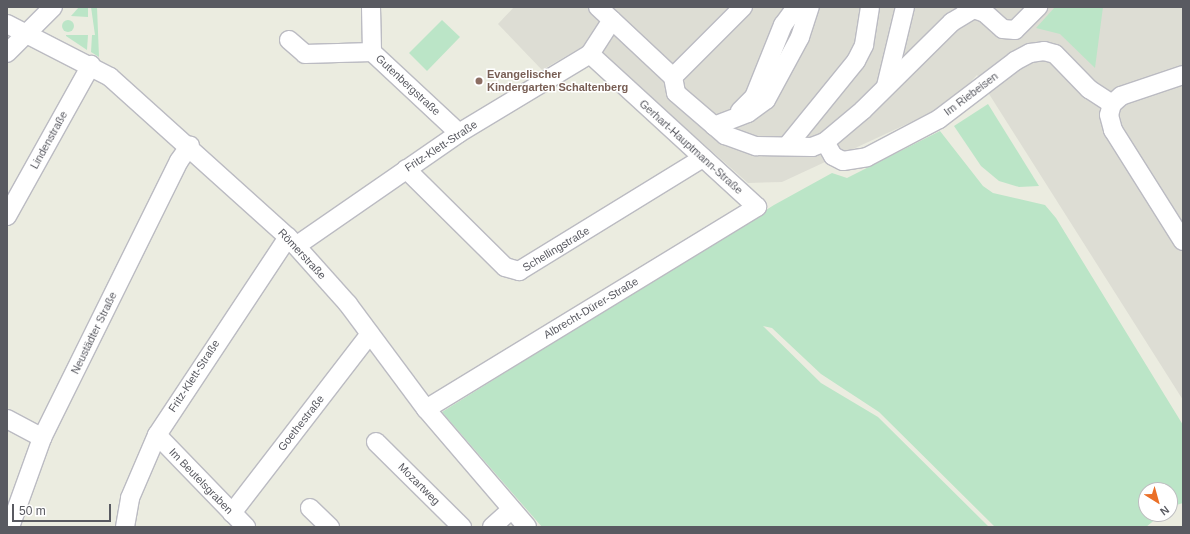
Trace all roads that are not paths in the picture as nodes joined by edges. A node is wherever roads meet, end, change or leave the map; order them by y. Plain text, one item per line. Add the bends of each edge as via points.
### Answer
1 (53, 7) edge
2 (370, 7) edge
3 (598, 7) edge
4 (742, 7) edge
5 (796, 7) edge
6 (810, 7) edge
7 (870, 7) edge
8 (905, 7) edge
9 (1038, 7) edge
10 (612, 20) junction
11 (7, 24) edge
12 (27, 34) junction
13 (289, 40) dead end
14 (372, 52) junction
15 (7, 53) edge
16 (590, 54) junction
17 (91, 65) junction
18 (1183, 75) edge
19 (673, 77) junction
20 (886, 86) junction
21 (1112, 104) junction
22 (721, 123) junction
23 (459, 133) junction
24 (825, 142) junction
25 (190, 145) junction
26 (788, 146) junction
27 (703, 158) junction
28 (406, 169) junction
29 (756, 206) joint
30 (7, 216) edge
31 (292, 241) junction
32 (1183, 241) edge
33 (370, 334) junction
34 (426, 409) junction
35 (7, 419) edge
36 (157, 435) junction
37 (42, 438) junction
38 (376, 442) dead end
39 (310, 508) dead end
40 (511, 510) junction
41 (232, 513) junction
42 (10, 527) edge
43 (125, 527) edge
44 (246, 527) edge
45 (330, 527) edge
46 (462, 527) edge
47 (492, 527) edge
48 (527, 527) edge

1 - 12 street
2 - 14 street, Gutenbergstraße
3 - 10 street
4 - 19 street
5 - 22 street via 783,25 754,97
6 - 22 street via 800,37 766,100 748,113
7 - 26 street via 864,44 856,61
8 - 20 street
9 - 20 street via 1015,30 1003,29 985,13 974,9 952,22
10 - 16 street
10 - 19 street
11 - 12 street, Römerstraße
12 - 15 street
12 - 17 street, Römerstraße
13 - 14 street via 305,54
14 - 23 street, Gutenbergstraße
16 - 23 street, Fritz-Klett-Straße
16 - 27 street, Gerhart-Hauptmann-Straße
17 - 25 street, Römerstraße via 110,77
17 - 30 street, Lindenstraße
18 - 21 street via 1131,91
19 - 22 street via 676,93
20 - 24 street
21 - 24 street, Im Riebeisen via 1089,89 1055,54 1044,50 1015,61 939,118 867,157 843,161 833,156
21 - 32 street via 1109,114 1114,130
22 - 26 street via 742,143
23 - 28 street, Fritz-Klett-Straße
24 - 26 street via 812,147
25 - 31 street, Römerstraße
25 - 37 street, Neustädter Straße via 179,161
27 - 28 street, Schellingstraße via 519,271 505,267
27 - 29 street, Gerhart-Hauptmann-Straße
28 - 31 street, Fritz-Klett-Straße
29 - 34 street, Albrecht-Dürer-Straße
31 - 33 street, Römerstraße
31 - 36 street, Fritz-Klett-Straße
33 - 34 street, Römerstraße
33 - 41 street, Goethestraße
34 - 40 street, Römerstraße
35 - 37 street
36 - 41 street, Im Beutelsgraben
36 - 43 street, Fritz-Klett-Straße via 130,498
37 - 42 street, Neustädter Straße
38 - 46 street, Mozartweg
39 - 45 street
40 - 47 street
40 - 48 street, Römerstraße
41 - 44 street, Im Beutelsgraben

